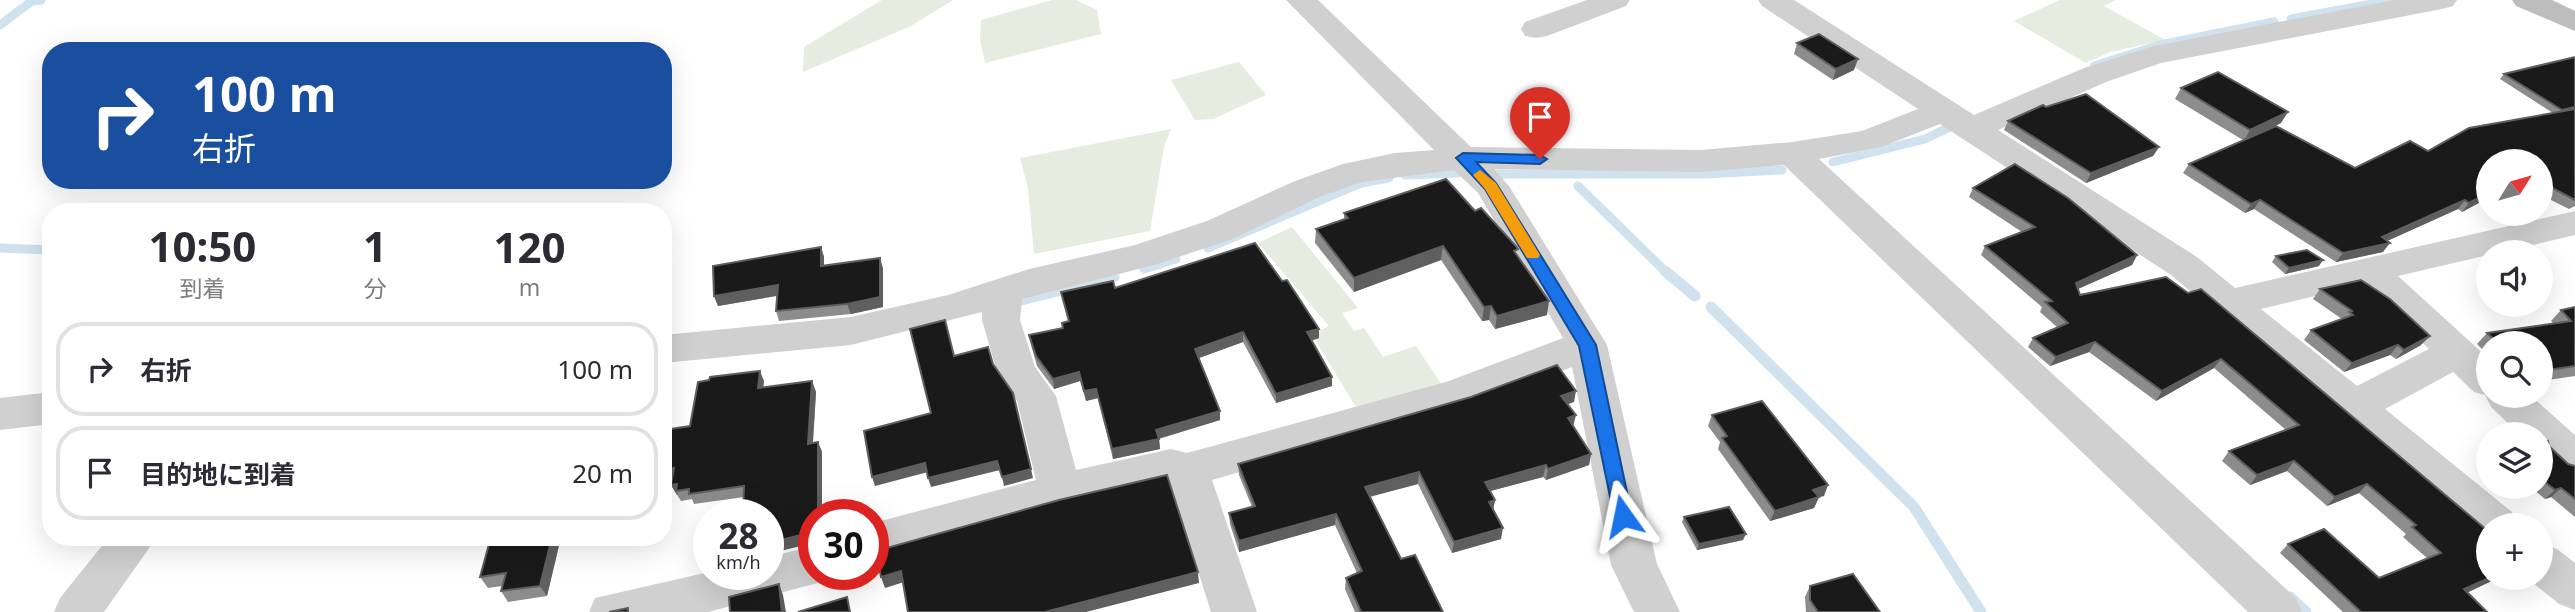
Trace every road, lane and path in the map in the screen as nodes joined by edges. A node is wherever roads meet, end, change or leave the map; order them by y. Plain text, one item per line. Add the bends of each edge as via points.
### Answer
1 (1301, 0) edge
2 (1615, 0) edge
3 (1773, 0) edge
4 (2442, 0) edge
5 (2527, 0) edge
6 (2575, 22) edge
7 (1536, 29) dead end
8 (1956, 120) junction
9 (1792, 153) junction
10 (1463, 158) junction
11 (2575, 223) edge
12 (2368, 270) junction
13 (1003, 291) junction
14 (2228, 303) junction
15 (1587, 345) junction
16 (672, 348) edge
17 (2457, 352) junction
18 (2476, 370) edge
19 (2353, 407) junction
20 (2518, 408) edge
21 (42, 409) edge
22 (0, 414) edge
23 (2575, 460) edge
24 (1187, 470) junction
25 (1060, 491) junction
26 (2481, 513) edge
27 (889, 538) edge
28 (128, 546) edge
29 (798, 570) edge
30 (2553, 572) edge
31 (2575, 590) edge
32 (666, 608) edge
33 (77, 612) edge
34 (612, 612) edge
35 (1234, 612) edge
36 (1657, 612) edge
37 (2279, 612) edge

1 - 10 street
2 - 7 street
3 - 8 street
4 - 8 street via 2154,55
5 - 6 main road
8 - 9 street
8 - 14 street via 2184,266
9 - 10 street via 1700,161
9 - 37 street
10 - 13 street via 1355,172 1207,234
10 - 15 street via 1491,186
11 - 12 street
12 - 14 street
12 - 17 street
13 - 16 street via 953,308 851,331
13 - 25 street via 1001,320 1017,372 1036,396
14 - 19 street
15 - 24 street via 1455,395
15 - 36 street via 1634,565
17 - 18 street
17 - 19 street
19 - 26 street
20 - 23 street
21 - 22 street
24 - 25 street via 1171,466
24 - 35 street
25 - 27 street
28 - 33 street
29 - 32 street
30 - 31 street
32 - 34 street

